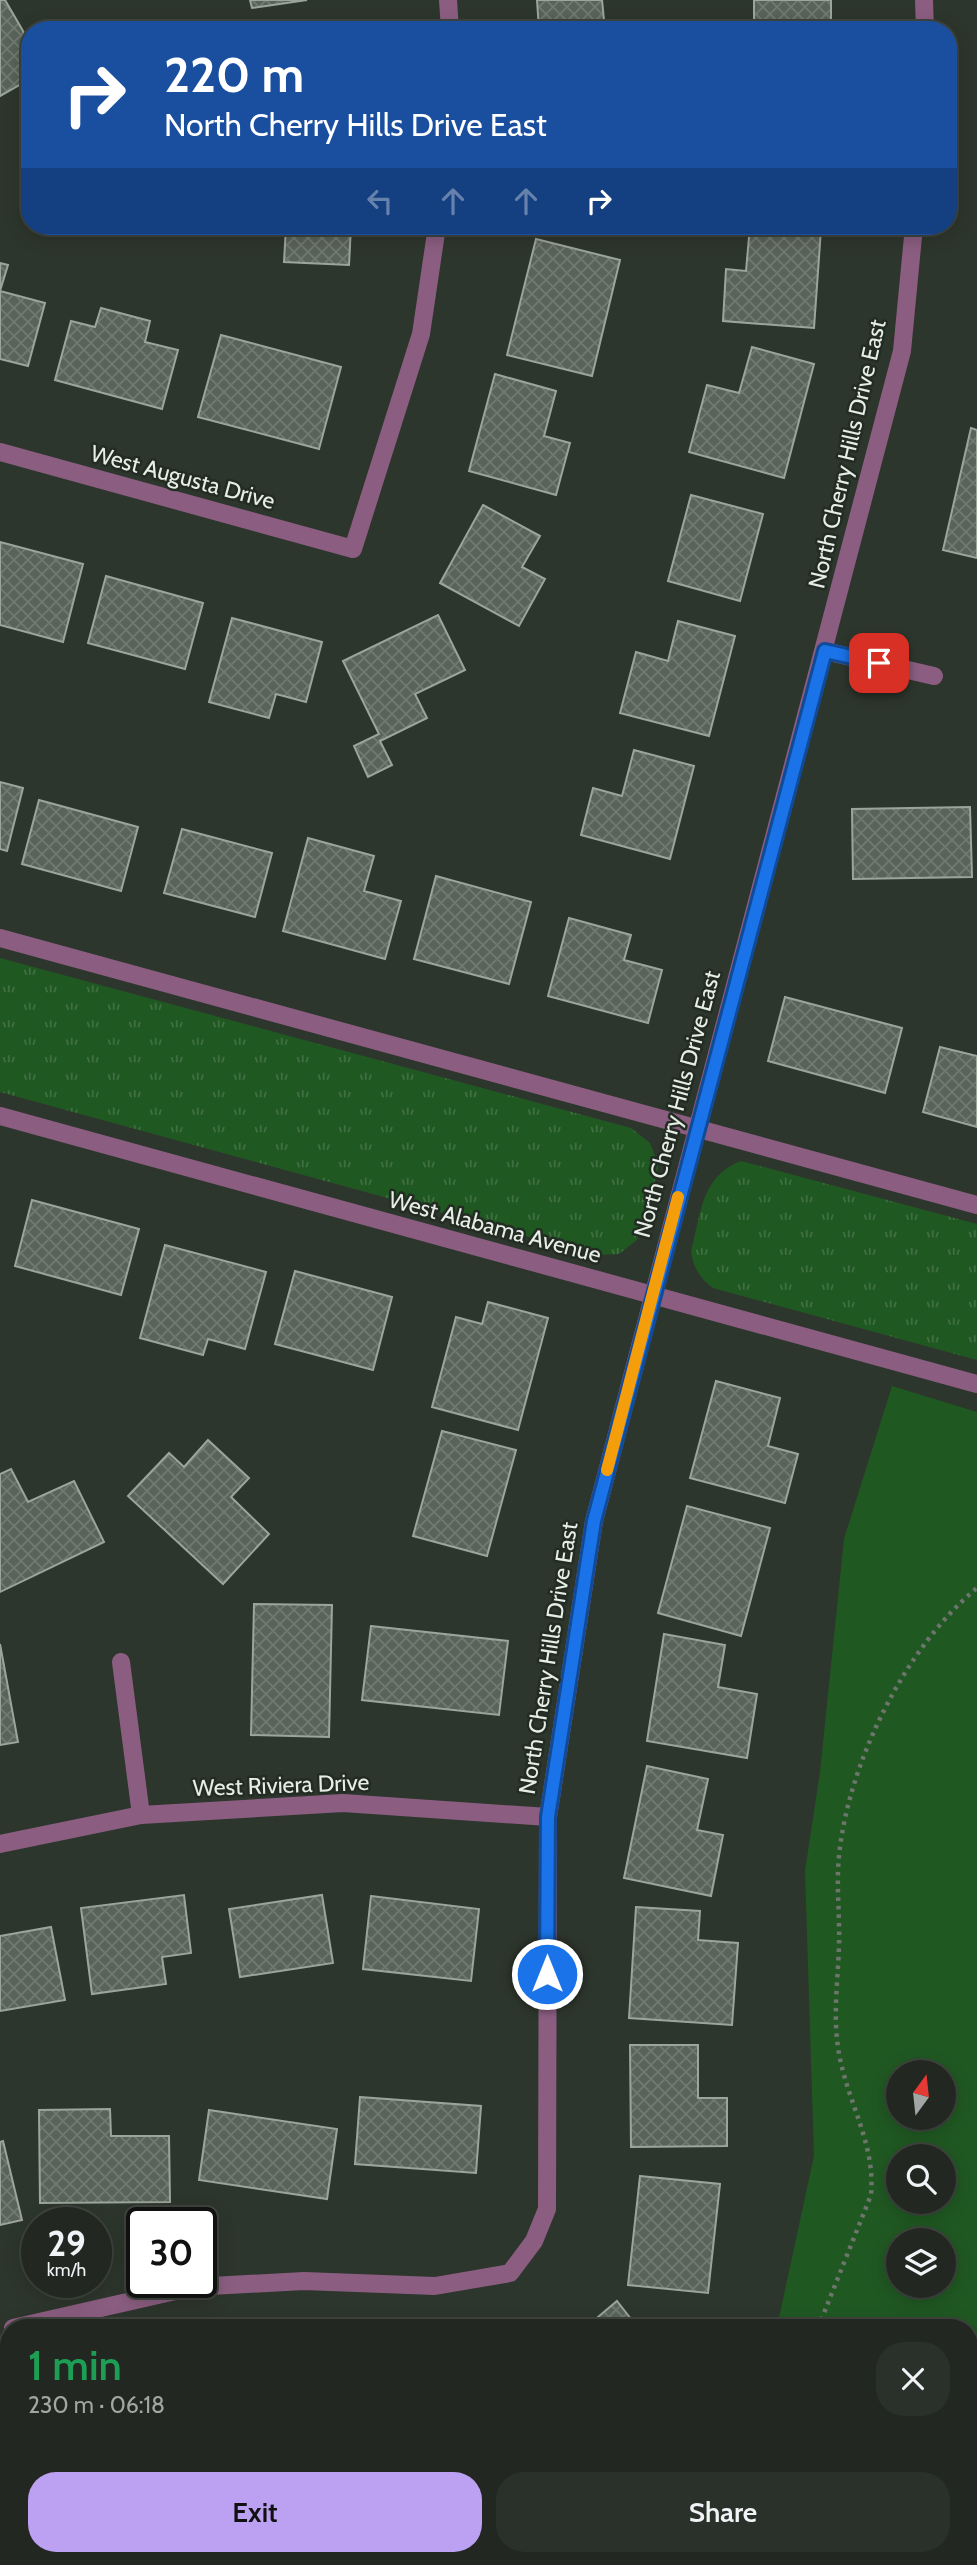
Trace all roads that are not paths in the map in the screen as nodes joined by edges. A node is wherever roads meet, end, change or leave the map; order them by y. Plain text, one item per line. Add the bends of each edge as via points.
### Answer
1 (448, 0) edge
2 (924, 0) edge
3 (449, 21) edge
4 (925, 21) edge
5 (437, 235) edge
6 (913, 235) edge
7 (0, 452) edge
8 (825, 651) junction
9 (933, 676) dead end
10 (0, 938) edge
11 (0, 1116) edge
12 (696, 1129) junction
13 (977, 1205) edge
14 (651, 1295) junction
15 (977, 1384) edge
16 (121, 1662) dead end
17 (141, 1815) junction
18 (548, 1817) junction
19 (0, 1844) edge
20 (51, 2319) edge

1 - 3 street
2 - 4 street
5 - 7 street, West Augusta Drive via 421,334 353,549
6 - 8 street, North Cherry Hills Drive East via 902,351
8 - 9 street
8 - 12 street, North Cherry Hills Drive East
10 - 12 street
11 - 14 street, West Alabama Avenue
12 - 13 street
12 - 14 street, North Cherry Hills Drive East
14 - 15 street, West Alabama Avenue
14 - 18 street, North Cherry Hills Drive East via 594,1521
16 - 17 street
17 - 18 street, West Riviera Drive via 342,1803
17 - 19 street, West Riviera Drive
18 - 20 street, North Cherry Hills Drive East via 547,2209 534,2241 510,2273 435,2286 304,2280 193,2287

